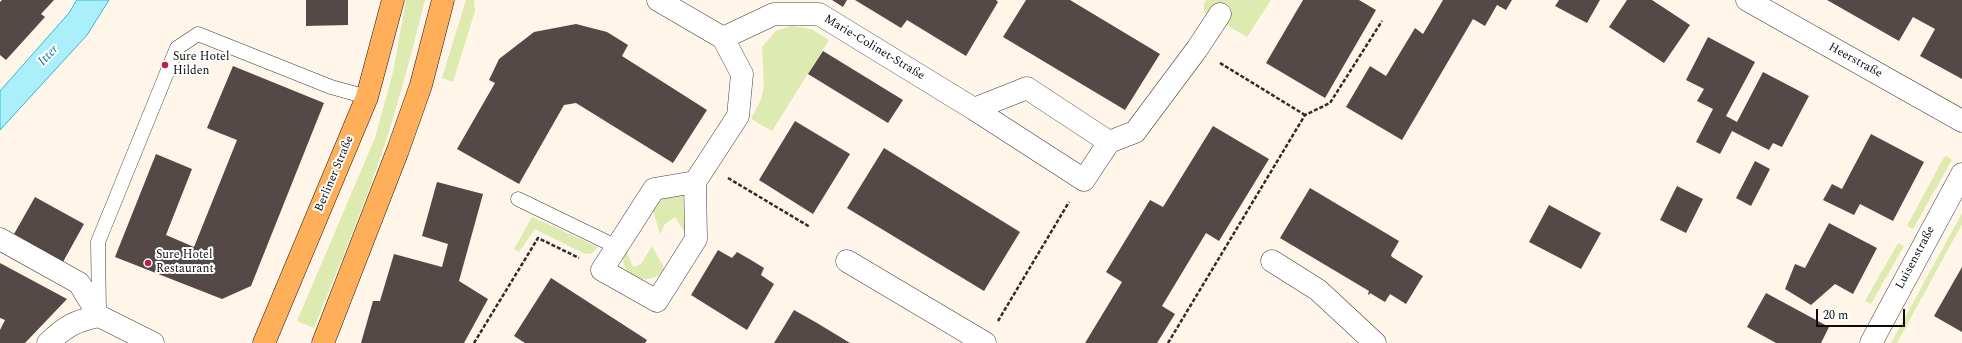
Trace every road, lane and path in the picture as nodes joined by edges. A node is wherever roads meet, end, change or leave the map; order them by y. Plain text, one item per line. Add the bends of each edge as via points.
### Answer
1 (393, 0) edge
2 (443, 0) edge
3 (658, 0) edge
4 (1747, 0) edge
5 (1220, 14) dead end
6 (1382, 21) dead end
7 (723, 38) junction
8 (1197, 49) junction
9 (367, 97) junction
10 (974, 109) junction
11 (1305, 115) junction
12 (1962, 121) edge
13 (1109, 142) junction
14 (701, 174) junction
15 (1962, 174) edge
16 (1084, 180) junction
17 (518, 199) dead end
18 (810, 227) dead end
19 (0, 238) edge
20 (617, 247) junction
21 (847, 261) dead end
22 (1272, 261) dead end
23 (602, 270) junction
24 (99, 316) junction
25 (984, 342) edge
26 (48, 343) edge
27 (153, 343) edge
28 (264, 343) edge
29 (323, 343) edge
30 (474, 343) edge
31 (1168, 343) edge
32 (1375, 343) edge
33 (1871, 343) edge

1 - 9 main road, Berliner Straße
2 - 29 main road via 421,85
3 - 7 street
4 - 12 street, Heerstraße
5 - 8 street
6 - 11 path via 1330,103
7 - 10 street, Marie-Colinet-Straße via 774,14 819,14
7 - 14 street via 742,74 738,116
8 - 11 path
8 - 13 street via 1135,132
9 - 24 lane via 331,87 198,34 176,48 98,242
9 - 28 main road, Berliner Straße
10 - 13 street via 1026,88
10 - 16 street, Marie-Colinet-Straße
11 - 31 path
13 - 16 street
14 - 18 path
14 - 20 street via 654,189
14 - 23 street via 696,239 657,302
15 - 33 street, Luisenstraße
16 - 25 path
17 - 20 lane
19 - 24 street via 80,283
20 - 23 street
21 - 25 street
22 - 32 street via 1318,290
23 - 30 path via 538,238
24 - 26 street via 78,320
24 - 27 street

